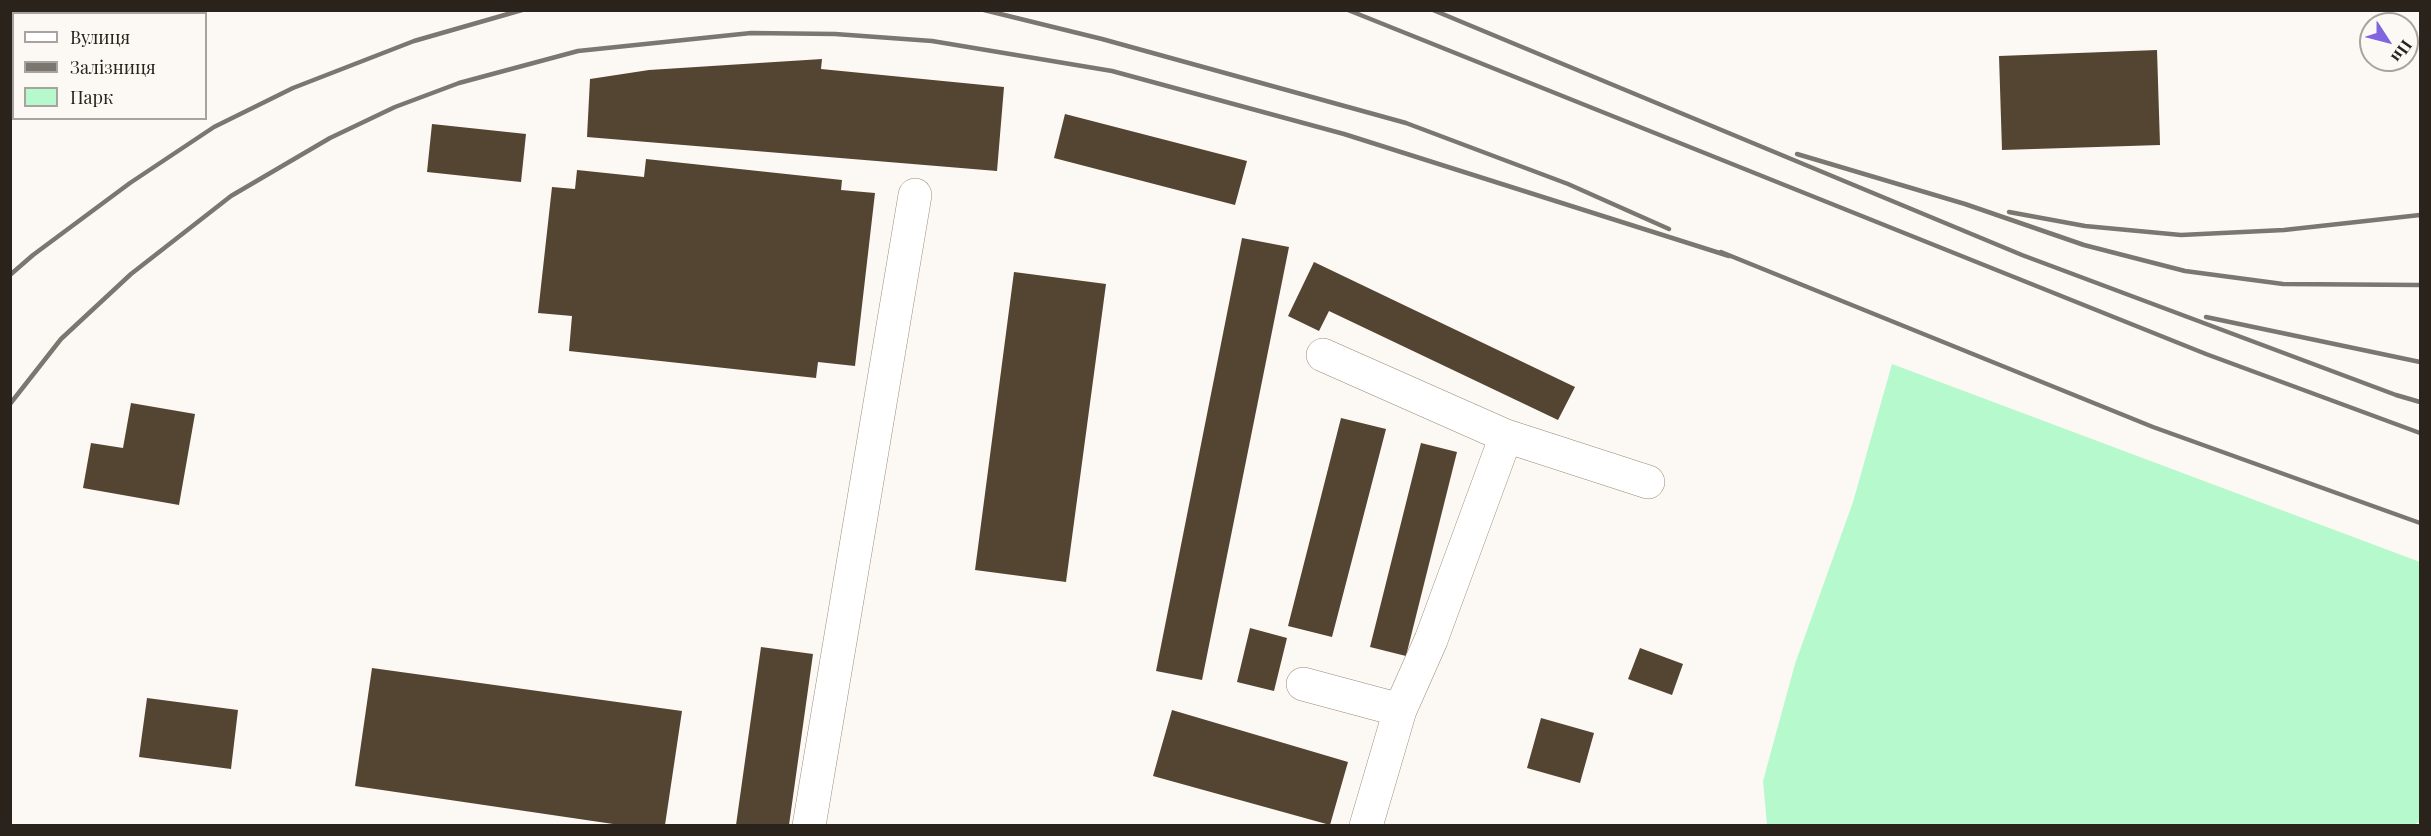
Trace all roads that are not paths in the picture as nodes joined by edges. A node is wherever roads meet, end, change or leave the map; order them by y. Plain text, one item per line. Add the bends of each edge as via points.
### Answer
1 (915, 195) dead end
2 (1323, 355) dead end
3 (1506, 436) junction
4 (1648, 482) dead end
5 (1303, 684) dead end
6 (1400, 710) junction
7 (809, 825) edge
8 (1365, 825) edge

1 - 7 lane
2 - 3 lane
3 - 4 lane
3 - 6 lane via 1431,640
5 - 6 lane
6 - 8 lane

